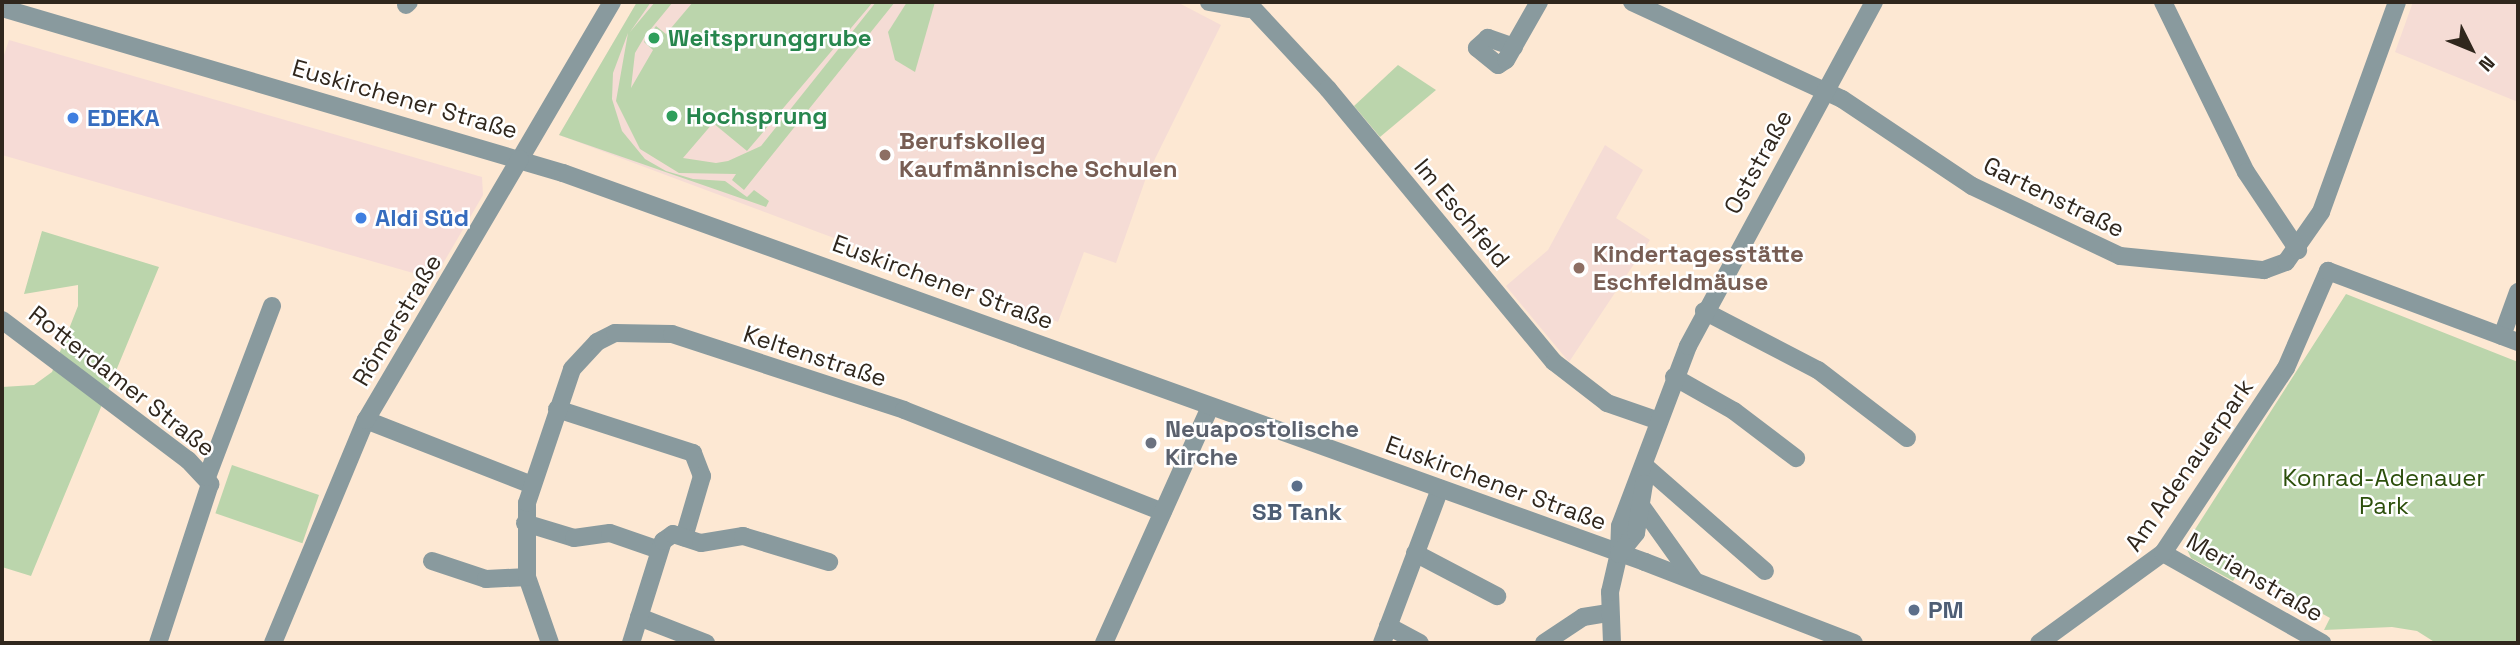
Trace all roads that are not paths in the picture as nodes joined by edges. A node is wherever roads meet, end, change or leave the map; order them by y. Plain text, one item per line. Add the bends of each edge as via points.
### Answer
1 (612, 2) edge
2 (1209, 2) edge
3 (1539, 2) edge
4 (1632, 2) edge
5 (1874, 2) edge
6 (2163, 2) edge
7 (2397, 2) edge
8 (1247, 5) edge
9 (14, 8) edge
10 (1514, 47) dead end
11 (1825, 92) junction
12 (520, 159) junction
13 (2292, 256) junction
14 (2518, 292) edge
15 (272, 306) dead end
16 (1704, 312) junction
17 (2, 320) edge
18 (2510, 339) edge
19 (1674, 377) junction
20 (1210, 407) junction
21 (557, 409) junction
22 (366, 420) junction
23 (1659, 421) junction
24 (1907, 438) dead end
25 (1796, 458) dead end
26 (1646, 467) junction
27 (209, 481) junction
28 (532, 485) junction
29 (1440, 489) junction
30 (1642, 508) junction
31 (1163, 512) junction
32 (525, 523) junction
33 (684, 537) junction
34 (659, 550) junction
35 (1415, 553) junction
36 (2163, 553) junction
37 (1619, 554) junction
38 (432, 561) dead end
39 (829, 562) dead end
40 (1765, 570) dead end
41 (527, 577) junction
42 (1696, 582) junction
43 (1497, 596) dead end
44 (1609, 613) junction
45 (639, 617) junction
46 (1388, 626) junction
47 (544, 641) edge
48 (158, 643) edge
49 (274, 643) edge
50 (631, 643) edge
51 (706, 643) edge
52 (1104, 643) edge
53 (1382, 643) edge
54 (1420, 643) edge
55 (1544, 643) edge
56 (1612, 643) edge
57 (1854, 643) edge
58 (2039, 643) edge
59 (2322, 643) edge

1 - 12 street, Römerstraße
2 - 8 street, Im Eschfeld
3 - 10 street
4 - 11 street
5 - 11 street, Oststraße
6 - 13 street
7 - 13 street via 2321,212
8 - 23 street, Im Eschfeld via 1328,89 1554,362 1607,403
9 - 12 street, Euskirchener Straße
11 - 13 street, Gartenstraße via 1972,186 2130,260 2264,270
11 - 16 street, Oststraße
12 - 20 street, Euskirchener Straße
12 - 22 street, Römerstraße
14 - 18 street
15 - 27 street
16 - 19 street, Oststraße
16 - 24 street via 1818,370
17 - 27 street, Rotterdamer Straße
18 - 36 street, Am Adenauerpark via 2328,271 2286,368
19 - 23 street, Oststraße
19 - 25 street via 1734,411
20 - 29 street, Euskirchener Straße
20 - 31 street
21 - 28 street, Keltenstraße
21 - 31 street, Keltenstraße via 572,369 597,342 614,333 656,330 904,410
21 - 33 street via 693,453 702,475
22 - 28 street
22 - 49 street, Römerstraße
23 - 26 street, Oststraße
26 - 30 street, Oststraße
26 - 37 street, Oststraße via 1620,526
26 - 40 street
27 - 48 street
28 - 32 street, Keltenstraße
29 - 35 street
29 - 37 street, Euskirchener Straße
30 - 37 street, Oststraße via 1636,533
30 - 42 street
31 - 52 street
32 - 34 street via 574,538 610,533
32 - 41 street, Keltenstraße
33 - 34 street via 673,534
33 - 39 street via 701,543 743,536
34 - 45 street
35 - 43 street
35 - 46 street
36 - 58 street, Am Adenauerpark
36 - 59 street, Merianstraße
37 - 42 street, Euskirchener Straße
37 - 44 street
38 - 41 street via 486,579
41 - 47 street, Keltenstraße
42 - 57 street, Euskirchener Straße
44 - 55 street via 1583,617
44 - 56 street
45 - 50 street
45 - 51 street
46 - 53 street
46 - 54 street

